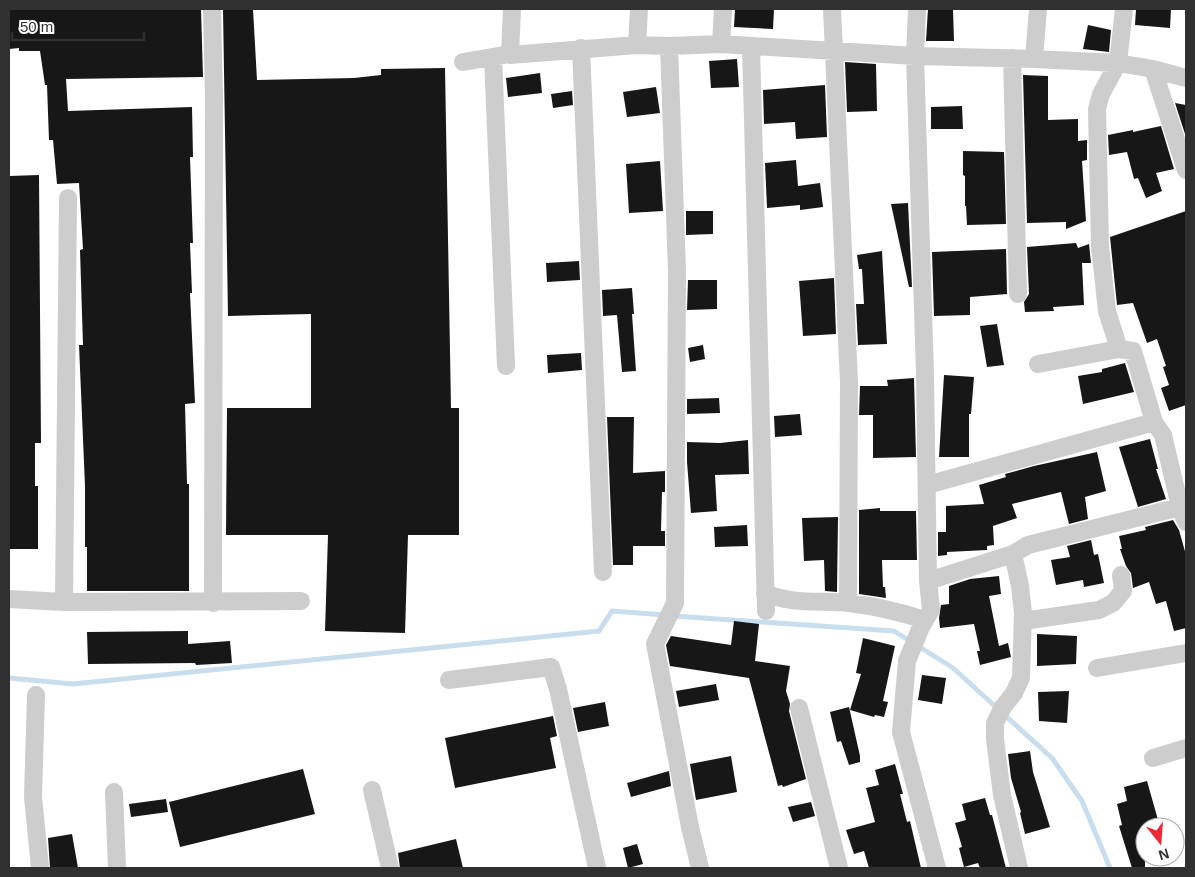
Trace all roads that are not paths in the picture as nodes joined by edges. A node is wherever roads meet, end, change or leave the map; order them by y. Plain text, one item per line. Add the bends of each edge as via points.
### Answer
1 (212, 9) edge
2 (512, 9) edge
3 (639, 9) edge
4 (723, 9) edge
5 (832, 9) edge
6 (917, 9) edge
7 (1038, 9) edge
8 (1124, 9) edge
9 (637, 44) junction
10 (721, 44) junction
11 (669, 46) junction
12 (752, 46) junction
13 (581, 48) junction
14 (834, 51) junction
15 (502, 56) junction
16 (915, 56) junction
17 (1012, 58) junction
18 (1034, 59) junction
19 (463, 62) dead end
20 (1118, 63) junction
21 (1152, 69) junction
22 (1186, 78) edge
23 (1186, 170) edge
24 (68, 198) dead end
25 (1018, 294) dead end
26 (1119, 349) junction
27 (1038, 364) dead end
28 (506, 366) dead end
29 (1154, 422) junction
30 (927, 485) junction
31 (1183, 514) edge
32 (1013, 554) junction
33 (603, 572) dead end
34 (1121, 575) dead end
35 (928, 581) junction
36 (766, 593) junction
37 (9, 599) edge
38 (301, 601) dead end
39 (64, 602) junction
40 (213, 603) junction
41 (848, 603) junction
42 (766, 611) dead end
43 (925, 620) junction
44 (1023, 621) junction
45 (1186, 653) edge
46 (1097, 668) dead end
47 (449, 680) dead end
48 (36, 695) dead end
49 (799, 708) dead end
50 (1186, 748) edge
51 (1153, 758) dead end
52 (372, 790) dead end
53 (114, 792) dead end
54 (40, 868) edge
55 (117, 868) edge
56 (390, 868) edge
57 (597, 868) edge
58 (700, 868) edge
59 (839, 868) edge
60 (937, 868) edge
61 (1019, 868) edge

1 - 40 street
2 - 15 street
3 - 9 street
4 - 10 street
5 - 14 street
6 - 16 street
7 - 18 street
8 - 20 street
9 - 11 street
9 - 13 street
10 - 11 street
10 - 12 street
11 - 58 street via 677,271 675,603 655,644
12 - 14 street
12 - 36 street
13 - 15 street
13 - 33 street
14 - 16 street
14 - 41 street via 848,382
15 - 19 street
15 - 28 street
16 - 17 street
16 - 30 street
17 - 18 street
17 - 25 street
18 - 20 street
20 - 21 street
20 - 26 street via 1101,94 1097,110 1100,246 1107,311
21 - 22 street
21 - 23 street
24 - 39 street
26 - 27 street
26 - 29 street via 1133,351
29 - 30 street
29 - 31 street via 1163,435
30 - 35 street
31 - 32 street via 1028,545
32 - 35 street
32 - 44 street
34 - 44 street via 1123,591 1113,603 1099,610
35 - 43 street via 931,610
36 - 41 street via 803,602
36 - 42 street
37 - 39 street
38 - 40 street
39 - 40 street
41 - 43 street via 897,611
43 - 60 street via 907,661 900,732
44 - 61 street via 1020,678 995,723 994,739 1002,795
45 - 46 street
47 - 57 street via 551,667
48 - 54 street via 33,797
49 - 59 street
50 - 51 street
52 - 56 street
53 - 55 street

